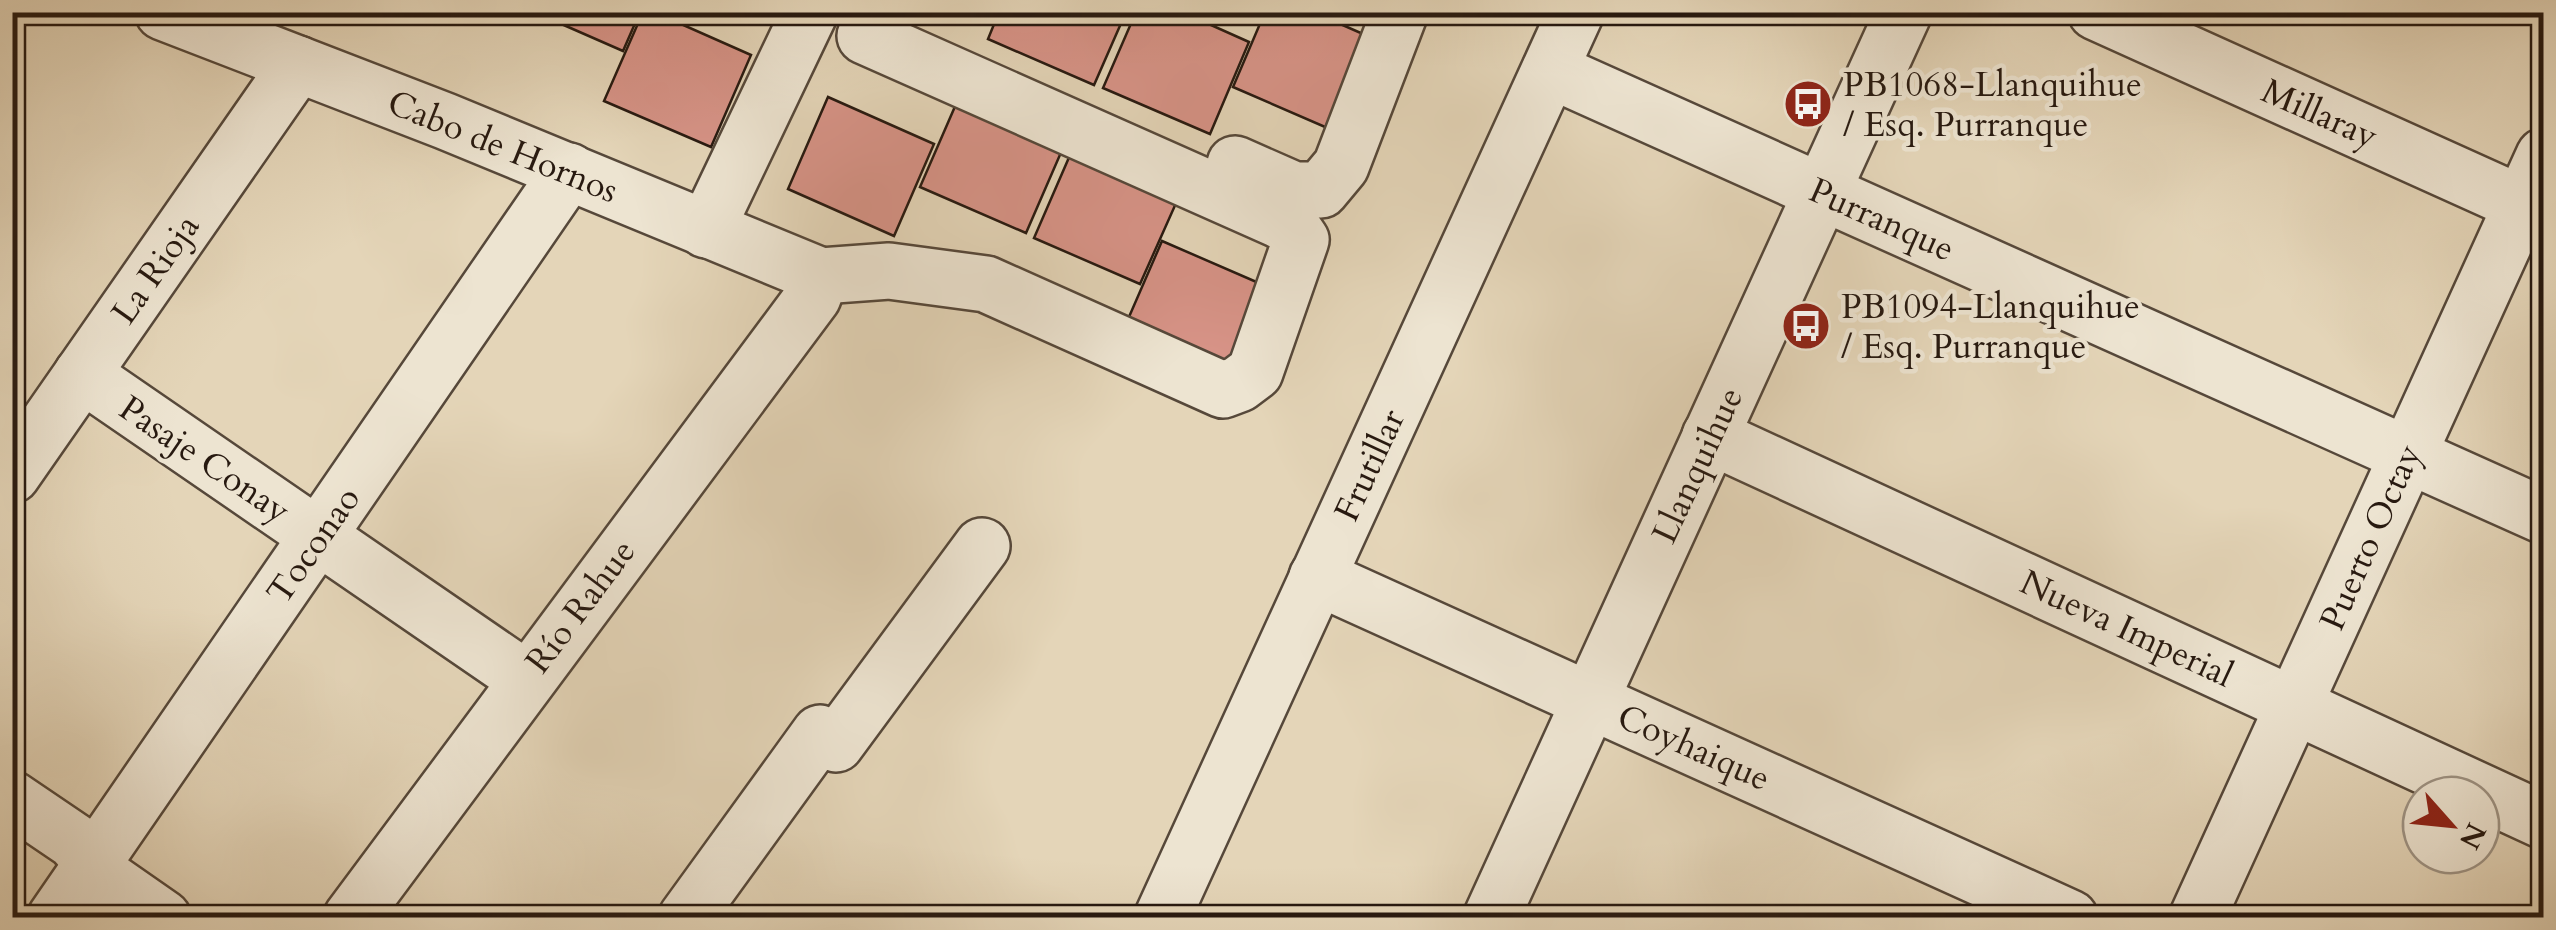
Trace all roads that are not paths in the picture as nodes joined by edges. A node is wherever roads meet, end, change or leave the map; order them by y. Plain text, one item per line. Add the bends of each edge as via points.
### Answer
1 (163, 12) edge
2 (1400, 12) edge
3 (1576, 12) edge
4 (1904, 12) edge
5 (2096, 12) edge
6 (801, 16) edge
7 (879, 24) edge
8 (298, 64) junction
9 (1550, 70) junction
10 (2544, 156) edge
11 (569, 171) junction
12 (1822, 192) junction
13 (2532, 209) edge
14 (706, 230) junction
15 (817, 287) junction
16 (82, 374) junction
17 (1710, 436) junction
18 (2408, 454) junction
19 (12, 475) edge
20 (2544, 516) edge
21 (319, 537) junction
22 (982, 546) dead end
23 (1317, 577) junction
24 (526, 679) junction
25 (1590, 700) junction
26 (2294, 704) junction
27 (12, 798) edge
28 (2544, 821) edge
29 (93, 863) junction
30 (56, 918) edge
31 (163, 918) edge
32 (351, 918) edge
33 (686, 918) edge
34 (1162, 918) edge
35 (1491, 918) edge
36 (2070, 918) edge
37 (2198, 918) edge

1 - 8 street, Cabo de Hornos
2 - 7 street via 1341,166 1322,190 1294,190
3 - 9 street, Frutillar
4 - 12 street, Llanquihue
5 - 13 street, Millaray
6 - 14 street
7 - 15 street via 1292,226 1301,240 1254,372 1222,390 986,284 889,271
8 - 11 street, Cabo de Hornos
8 - 16 street, La Rioja
9 - 12 street, Purranque
9 - 23 street, Frutillar
10 - 13 street, Puerto Octay
11 - 14 street, Cabo de Hornos
11 - 21 street, Toconao
12 - 17 street, Llanquihue
12 - 18 street, Purranque
13 - 18 street, Puerto Octay
14 - 15 street, Cabo de Hornos
15 - 24 street, Río Rahue
16 - 19 street, La Rioja
16 - 21 street, Pasaje Conay
17 - 25 street, Llanquihue
17 - 26 street, Nueva Imperial
18 - 20 street, Purranque
18 - 26 street, Puerto Octay
21 - 24 street, Pasaje Conay
21 - 29 street, Toconao
22 - 33 street via 836,744 820,733
23 - 25 street, Coyhaique
23 - 34 street, Frutillar
24 - 32 street, Río Rahue
25 - 35 street, Llanquihue
25 - 36 street, Coyhaique
26 - 28 street, Nueva Imperial
26 - 37 street, Puerto Octay
27 - 29 street
29 - 30 street, Toconao
29 - 31 street

